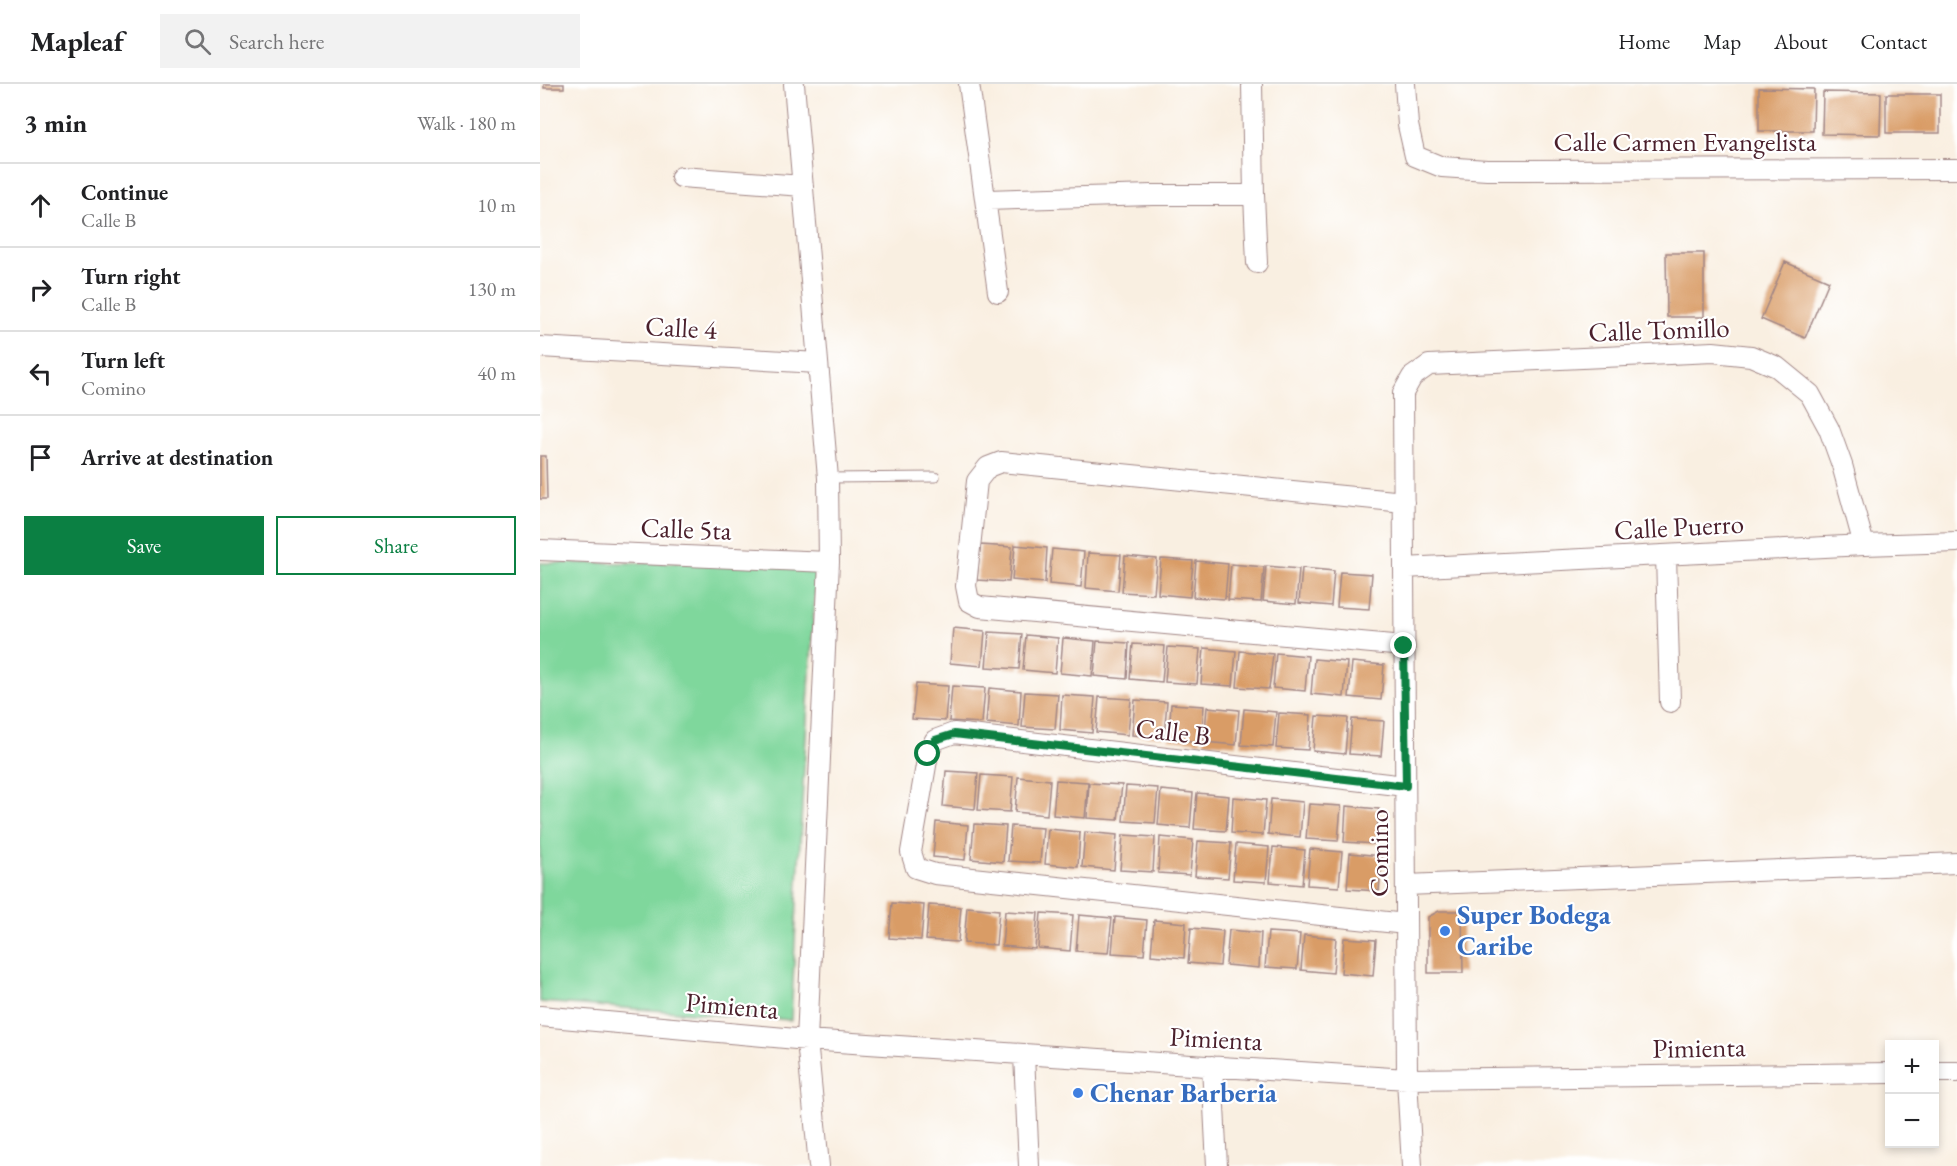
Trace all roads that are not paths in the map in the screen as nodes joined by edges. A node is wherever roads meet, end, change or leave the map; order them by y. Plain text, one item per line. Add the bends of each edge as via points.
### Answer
1 (794, 84) edge
2 (969, 84) edge
3 (1252, 84) edge
4 (1405, 84) edge
5 (1957, 169) edge
6 (681, 177) dead end
7 (803, 186) junction
8 (1254, 195) junction
9 (987, 200) junction
10 (1257, 263) dead end
11 (998, 292) dead end
12 (540, 347) edge
13 (818, 363) junction
14 (1412, 377) joint
15 (935, 477) dead end
16 (828, 478) junction
17 (1404, 502) junction
18 (1957, 542) edge
19 (1864, 545) junction
20 (540, 550) edge
21 (1666, 555) junction
22 (830, 562) junction
23 (1404, 568) junction
24 (1404, 646) junction
25 (1670, 702) dead end
26 (1406, 786) junction
27 (1957, 863) edge
28 (1406, 885) junction
29 (1406, 924) junction
30 (540, 1016) edge
31 (807, 1040) junction
32 (1024, 1055) junction
33 (1212, 1066) junction
34 (1939, 1072) edge
35 (1957, 1072) edge
36 (1885, 1073) edge
37 (1407, 1079) junction
38 (819, 1166) edge
39 (1029, 1166) edge
40 (1217, 1166) edge
41 (1412, 1166) edge

1 - 7 street
2 - 9 street
3 - 8 street
4 - 5 street, Calle Carmen Evangelista via 1415,156 1442,167
6 - 7 street
7 - 13 street
8 - 9 street
8 - 10 street
9 - 11 street
12 - 13 street, Calle 4
13 - 16 street
14 - 17 street, Comino via 1403,393
14 - 19 street, Calle Tomillo via 1429,365 1713,352 1750,356 1777,367 1810,394 1842,465
15 - 16 lane
16 - 22 street
17 - 23 street, Comino
17 - 24 street via 1001,462 988,467 977,481 966,586 969,601 981,607
18 - 19 street, Calle Puerro
19 - 21 street, Calle Puerro
20 - 22 street, Calle 5ta
21 - 23 street, Calle Puerro
21 - 25 street
22 - 31 street
23 - 24 street, Comino
24 - 26 street, Comino
26 - 28 street, Comino
26 - 29 street, Calle B via 954,734 935,740 928,754 911,852 916,868 935,874
27 - 28 street
28 - 29 street, Comino
29 - 37 street, Comino
30 - 31 street, Pimienta
31 - 32 street, Pimienta
31 - 38 street
32 - 33 street, Pimienta
32 - 39 street
33 - 37 street, Pimienta
33 - 40 street
34 - 35 street
36 - 37 street, Pimienta
37 - 41 street, Comino

